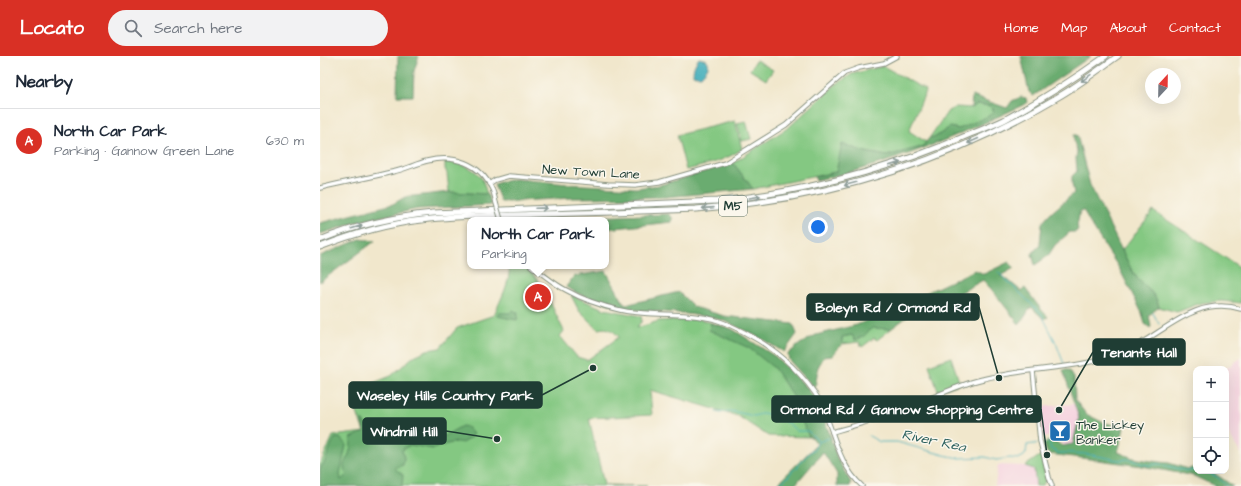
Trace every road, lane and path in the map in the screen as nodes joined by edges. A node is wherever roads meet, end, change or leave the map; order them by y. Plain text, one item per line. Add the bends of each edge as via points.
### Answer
1 (897, 56) edge
2 (1106, 56) edge
3 (1118, 56) edge
4 (489, 184) junction
5 (320, 188) edge
6 (477, 217) edge
7 (500, 217) edge
8 (467, 218) edge
9 (320, 240) edge
10 (320, 247) edge
11 (535, 269) edge
12 (1241, 309) edge
13 (1034, 370) junction
14 (832, 432) junction
15 (862, 486) edge
16 (1052, 486) edge

1 - 4 street, New Town Lane via 884,63 858,68 845,74 786,125 725,163 659,182 635,185 509,176
9 -> 2 highway, M5 via 378,221 433,212 717,201 826,183 904,161 1003,120
3 -> 6 highway, M5 via 1059,97 1002,128 951,150 873,178 792,198 726,207
4 - 5 street via 471,165 441,158
4 - 7 street, bridge
8 -> 10 highway, M5 via 422,220 387,226
11 - 14 street via 566,290 597,303 620,310 713,320 754,338 788,363 806,382 823,407
12 - 13 street via 1220,306 1204,308 1180,318 1119,354 1084,363
13 - 14 street via 974,381 876,420
13 - 16 street via 1040,441
14 - 15 street via 845,465

